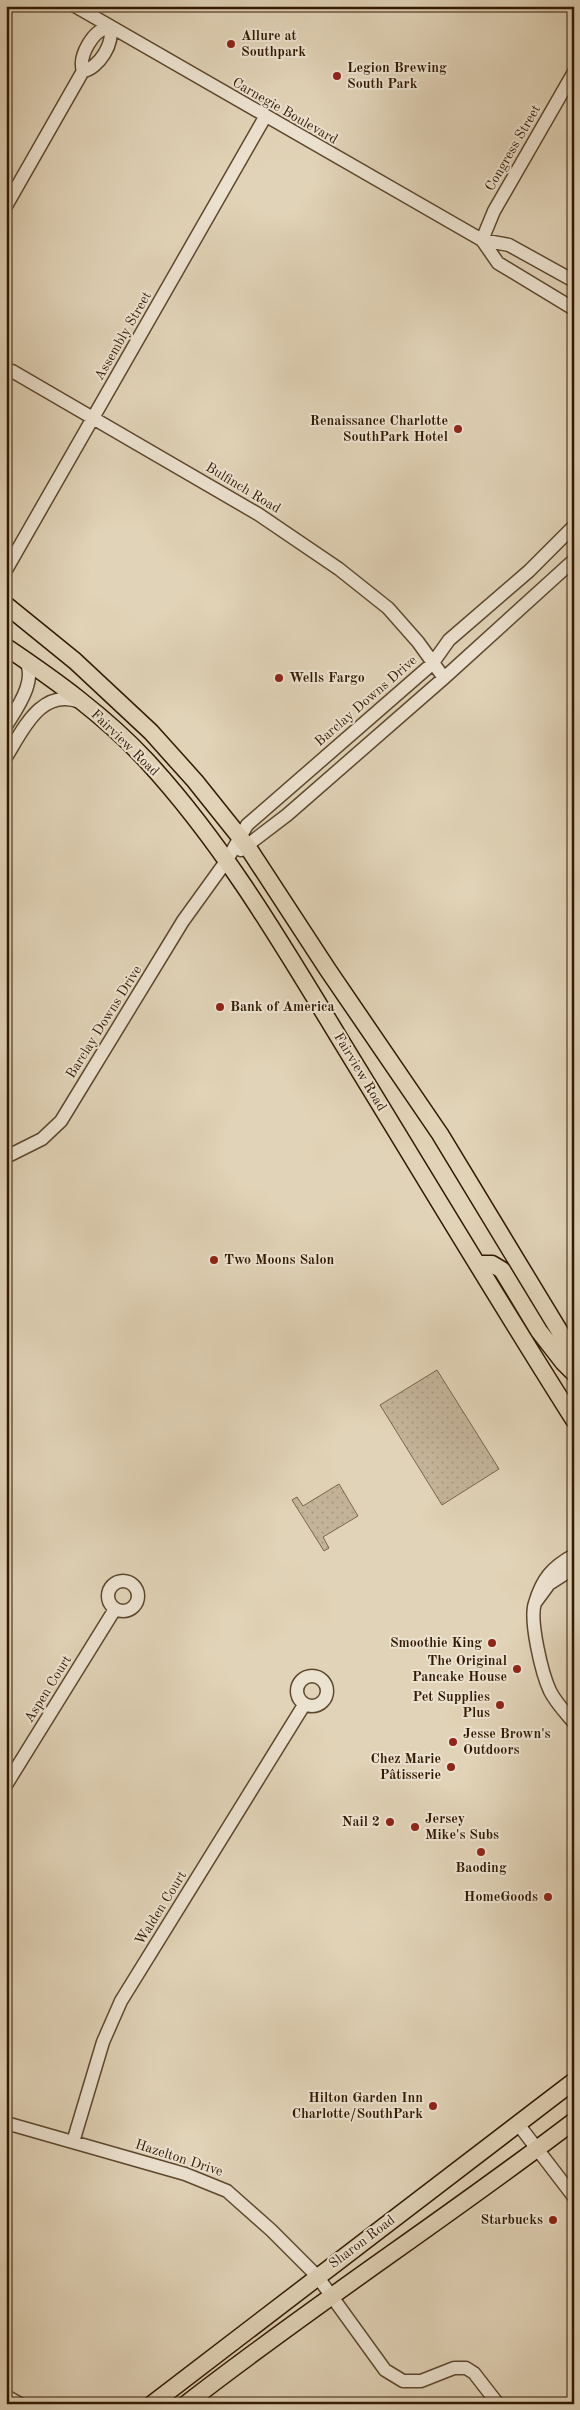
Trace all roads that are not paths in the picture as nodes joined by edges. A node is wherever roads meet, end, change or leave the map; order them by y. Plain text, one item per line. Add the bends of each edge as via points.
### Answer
1 (75, 6) edge
2 (109, 27) junction
3 (574, 72) edge
4 (265, 117) junction
5 (6, 206) edge
6 (482, 240) junction
7 (574, 281) edge
8 (574, 309) edge
9 (8, 368) edge
10 (93, 419) junction
11 (574, 526) edge
12 (574, 560) edge
13 (6, 570) edge
14 (6, 605) edge
15 (6, 646) edge
16 (24, 659) junction
17 (432, 664) junction
18 (444, 678) junction
19 (84, 704) junction
20 (6, 726) edge
21 (6, 757) edge
22 (243, 840) junction
23 (227, 860) junction
24 (6, 1156) edge
25 (477, 1264) junction
26 (574, 1355) edge
27 (574, 1373) edge
28 (574, 1420) edge
29 (574, 1555) edge
30 (574, 1568) edge
31 (535, 1603) junction
32 (115, 1609) dead end
33 (304, 1705) dead end
34 (574, 1723) edge
35 (6, 1785) edge
36 (574, 2081) edge
37 (574, 2120) edge
38 (6, 2123) edge
39 (518, 2124) junction
40 (73, 2142) junction
41 (536, 2148) junction
42 (574, 2197) edge
43 (317, 2276) junction
44 (332, 2295) junction
45 (6, 2396) edge
46 (20, 2404) edge
47 (152, 2404) edge
48 (186, 2404) edge
49 (498, 2404) edge

1 - 2 street, Carnegie Boulevard
2 - 4 street, Carnegie Boulevard
2 - 5 street via 99,30 90,42 80,61 82,72
3 - 6 street, Congress Street via 494,211
4 - 6 street, Carnegie Boulevard
4 - 10 street, Assembly Street
6 - 7 street, Carnegie Boulevard via 509,245
6 - 8 street, Carnegie Boulevard via 498,263
9 - 10 street, Bulfinch Road
10 - 13 street, Assembly Street
10 - 17 street, Bulfinch Road via 258,514 339,569 388,608 418,642
11 - 17 street, Barclay Downs Drive via 529,571 449,640
12 - 18 street, Barclay Downs Drive
14 - 22 main road, Fairview Road via 76,661 151,732
15 - 16 main road, Fairview Road
16 - 19 main road, Fairview Road
16 - 20 street via 30,668 27,684
17 - 18 street, Bulfinch Road
17 - 22 street, Barclay Downs Drive via 252,819
18 - 22 street, Barclay Downs Drive via 286,815
19 - 21 street via 64,698 40,707
19 - 23 main road, Fairview Road via 150,765
22 - 23 street, Barclay Downs Drive
22 - 26 main road, Fairview Road via 440,1134
23 - 24 street, Barclay Downs Drive via 188,913 60,1121 42,1139
23 - 25 main road, Fairview Road
25 - 27 main road via 492,1264 502,1270 544,1337
25 - 28 main road, Fairview Road
29 - 31 street via 548,1573 540,1585
30 - 31 street via 549,1584
31 - 34 street via 532,1622 548,1686
32 - 35 street, Aspen Court
33 - 40 street, Walden Court via 121,2000 106,2035
36 - 39 main road, Sharon Road
37 - 41 main road, Sharon Road
38 - 40 street, Hazelton Drive
39 - 41 street
39 - 43 main road, Sharon Road
40 - 43 street, Hazelton Drive via 220,2187 244,2204
41 - 42 street
41 - 44 main road, Sharon Road
43 - 44 street, Hazelton Drive
43 - 47 main road, Sharon Road
44 - 48 main road, Sharon Road
44 - 49 street, Hazelton Drive via 385,2370 402,2381 421,2381 454,2368 466,2368 474,2372
45 - 46 street

